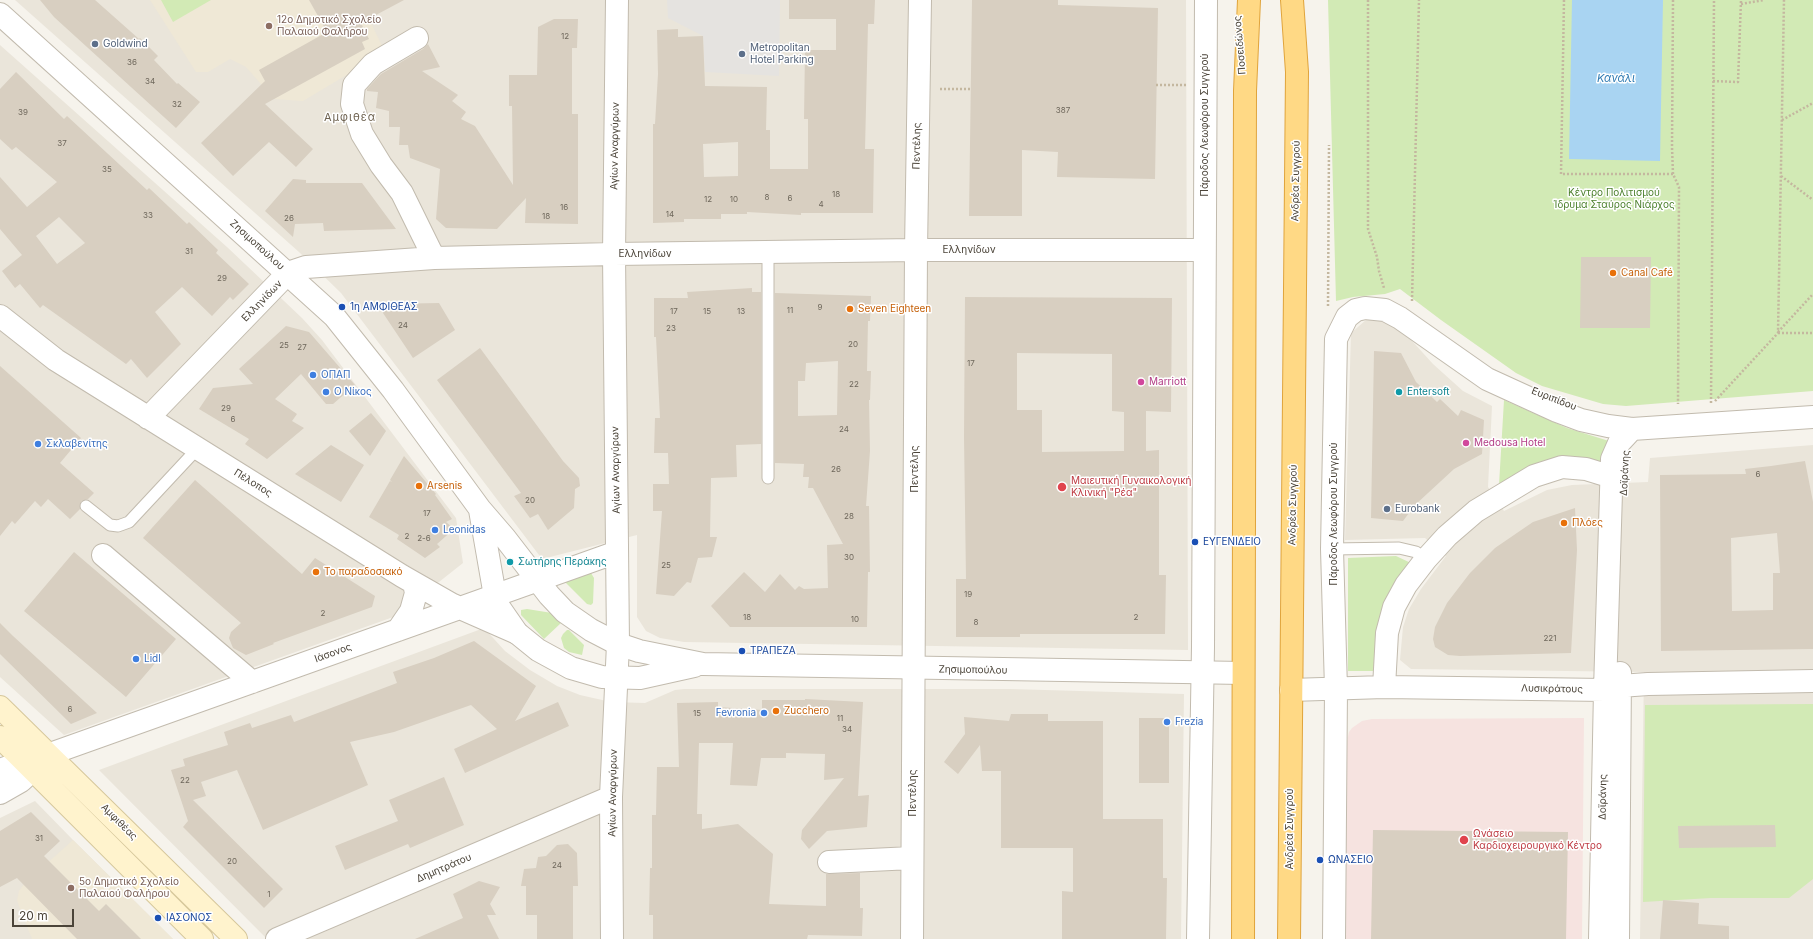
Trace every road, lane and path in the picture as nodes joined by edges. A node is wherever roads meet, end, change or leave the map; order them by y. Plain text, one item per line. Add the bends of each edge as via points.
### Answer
1 (617, 0) edge
2 (920, 0) edge
3 (1206, 0) edge
4 (1235, 0) edge
5 (1249, 0) edge
6 (1292, 0) edge
7 (1304, 0) edge
8 (1368, 0) edge
9 (1419, 0) edge
10 (1564, 0) edge
11 (1673, 0) edge
12 (1714, 0) edge
13 (1741, 0) edge
14 (1764, 0) edge
15 (1784, 0) edge
16 (1741, 4) junction
17 (0, 14) edge
18 (416, 38) dead end
19 (1297, 72) junction
20 (1713, 81) junction
21 (1156, 85) dead end
22 (1206, 85) junction
23 (946, 89) dead end
24 (970, 89) dead end
25 (1245, 91) junction
26 (1813, 103) edge
27 (1782, 120) junction
28 (1329, 145) dead end
29 (1673, 174) junction
30 (1781, 176) junction
31 (1813, 200) edge
32 (916, 250) junction
33 (1204, 250) junction
34 (768, 253) junction
35 (614, 254) junction
36 (434, 258) junction
37 (288, 273) junction
38 (1386, 292) dead end
39 (1813, 294) edge
40 (1334, 304) dead end
41 (1413, 304) dead end
42 (0, 316) edge
43 (1778, 333) junction
44 (1813, 333) edge
45 (1336, 339) joint
46 (1678, 409) dead end
47 (1813, 417) edge
48 (148, 418) junction
49 (1632, 429) junction
50 (198, 448) junction
51 (1612, 477) junction
52 (768, 478) dead end
53 (86, 506) dead end
54 (480, 508) junction
55 (1332, 549) junction
56 (617, 552) junction
57 (103, 555) dead end
58 (1426, 559) junction
59 (537, 581) junction
60 (414, 583) junction
61 (495, 596) junction
62 (460, 608) junction
63 (398, 630) junction
64 (517, 633) junction
65 (618, 644) junction
66 (703, 664) junction
67 (913, 668) junction
68 (1243, 673) junction
69 (1203, 674) junction
70 (617, 677) junction
71 (1813, 681) edge
72 (252, 682) junction
73 (1384, 687) junction
74 (1612, 688) junction
75 (1336, 689) junction
76 (1291, 690) junction
77 (0, 707) edge
78 (0, 737) edge
79 (50, 754) junction
80 (29, 766) junction
81 (0, 770) edge
82 (0, 792) edge
83 (611, 797) junction
84 (912, 858) junction
85 (829, 862) dead end
86 (202, 939) edge
87 (236, 939) edge
88 (277, 939) edge
89 (612, 939) edge
90 (912, 939) edge
91 (1198, 939) edge
92 (1243, 939) edge
93 (1289, 939) edge
94 (1334, 939) edge
95 (1600, 939) edge
96 (1618, 939) edge

1 - 35 street, Αγίων Αναργύρων
2 - 32 street, Πεντέλης
3 - 22 street, Πάροδος Λεωφόρου Συγγρού
4 - 25 highway, Ποσειδώνος
5 - 25 highway
6 - 19 highway
7 - 19 highway
8 - 38 path via 1368,228
9 - 41 path
10 - 29 path via 1561,174
11 - 29 path
12 - 20 path
13 - 16 path
14 - 16 path
15 - 27 path
16 - 20 path via 1738,82
17 - 37 street, Ζησιμοπούλου
18 - 36 street via 373,64 354,85 352,104 362,134 402,193
19 - 76 highway, Ανδρέα Συγγρού
20 - 43 path via 1711,406
21 - 22 path
22 - 33 street, Πάροδος Λεωφόρου Συγγρού
23 - 24 path
25 - 68 highway
26 - 27 path
27 - 30 path
28 - 40 path via 1328,308
29 - 46 path via 1679,186
30 - 31 path
30 - 43 path
32 - 33 street, Ελληνίδων
32 - 34 street, Ελληνίδων
32 - 67 street, Πεντέλης
33 - 69 street
34 - 35 street, Ελληνίδων
34 - 52 lane
35 - 36 street, Ελληνίδων
35 - 56 street, Αγίων Αναργύρων
36 - 37 street, Ελληνίδων via 306,267
37 - 48 street, Ελληνίδων
37 - 54 street, Ζησιμοπούλου via 350,334
39 - 43 path
42 - 48 street, Πέλοπος via 56,360
43 - 44 path
45 - 49 street, Ευριπίδου via 1347,317 1356,310 1385,310 1487,379 1581,420
45 - 55 street, Πάροδος Λεωφόρου Συγγρού
47 - 49 street, Ευριπίδου
48 - 50 street, Πέλοπος
49 - 51 street, Δοϊράνης via 1619,443 1612,459
49 - 74 street, Δοϊράνης via 1624,461
50 - 53 lane via 130,522 118,526 110,525
50 - 60 street, Πέλοπος
51 - 58 street via 1586,469 1562,467 1534,476 1476,511 1447,536
51 - 74 street, Δοϊράνης
54 - 59 street, Ζησιμοπούλου
54 - 61 street, Ζησιμοπούλου
55 - 58 lane via 1399,548 1416,552
55 - 75 street, Πάροδος Λεωφόρου Συγγρού
56 - 59 street, Ιάσονος
56 - 65 street, Αγίων Αναργύρων
57 - 72 street
58 - 73 street via 1406,585 1394,607 1387,633
59 - 61 street, Ιάσονος
59 - 65 street, Ζησιμοπούλου via 565,612
60 - 62 street, Πέλοπος
60 - 63 street via 416,594 411,611
61 - 62 street, Ιάσονος
61 - 64 street, Ζησιμοπούλου
62 - 63 street, Ιάσονος
62 - 64 street, Πέλοπος
63 - 72 street, Ιάσονος
64 - 70 street, Ζησιμοπούλου via 538,650 571,668 602,677
65 - 66 street, Ζησιμοπούλου
65 - 70 street, Αγίων Αναργύρων
66 - 67 street, Ζησιμοπούλου
66 - 70 street, Ζησιμοπούλου via 640,678
67 - 69 street, Ζησιμοπούλου
67 - 84 street, Πεντέλης
68 - 69 street, Ζησιμοπούλου
68 - 92 highway
69 - 91 street
70 - 83 street, Αγίων Αναργύρων
71 - 74 street, Λυσικράτους via 1648,684
72 - 79 street, Ιάσονος
73 - 74 street, Λυσικράτους
73 - 75 street, Λυσικράτους
74 - 95 street, Δοϊράνης
74 - 96 street, Δοϊράνης
75 - 76 street, Λυσικράτους
75 - 94 street
76 - 93 highway, Ανδρέα Συγγρού
77 - 79 main road, Αμφιθέας
78 - 80 main road
79 - 80 street, Ιάσονος
79 - 87 main road, Αμφιθέας
80 - 81 street, Ιάσονος
80 - 82 street, Ιάσονος via 15,785
80 - 86 main road
83 - 88 street, Δημητράτου
83 - 89 street, Αγίων Αναργύρων
84 - 85 street
84 - 90 street, Πεντέλης

